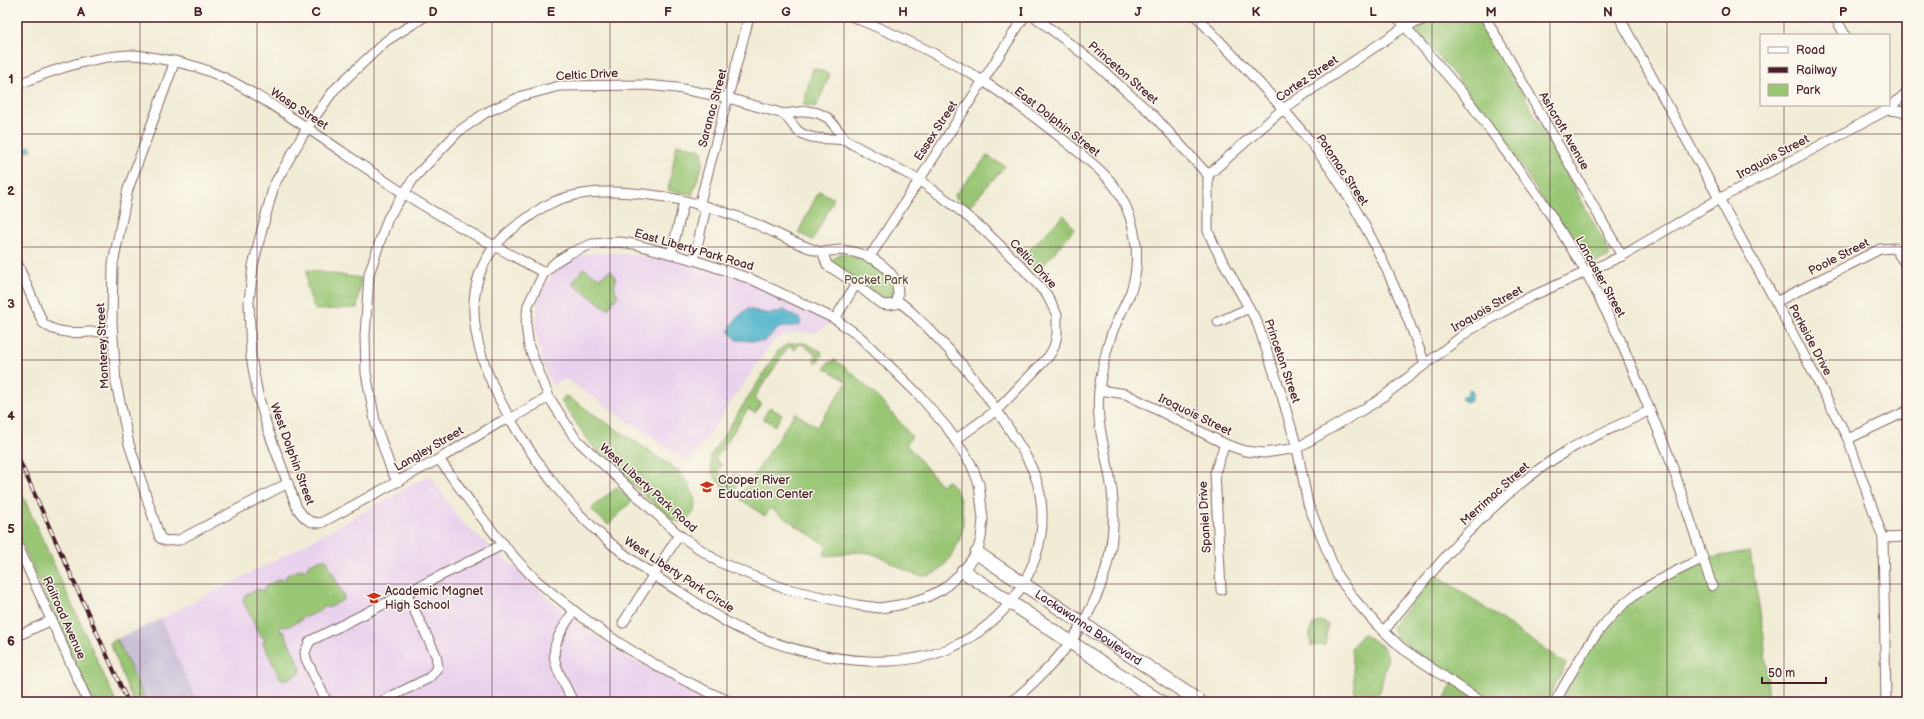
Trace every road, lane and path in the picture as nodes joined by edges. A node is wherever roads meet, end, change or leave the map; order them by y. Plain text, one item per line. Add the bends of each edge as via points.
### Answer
1 (424, 17) edge
2 (749, 17) edge
3 (853, 17) edge
4 (1024, 17) edge
5 (1035, 17) edge
6 (1197, 17) edge
7 (1397, 17) edge
8 (1430, 17) edge
9 (1485, 17) edge
10 (1618, 17) edge
11 (1835, 17) edge
12 (1406, 26) junction
13 (1844, 34) edge
14 (175, 61) junction
15 (983, 81) junction
16 (17, 85) edge
17 (1907, 92) edge
18 (728, 98) junction
19 (1890, 104) edge
20 (1886, 107) edge
21 (1283, 109) junction
22 (1907, 112) edge
23 (784, 114) junction
24 (307, 128) junction
25 (846, 140) junction
26 (1208, 175) junction
27 (919, 180) junction
28 (403, 193) junction
29 (1720, 199) junction
30 (684, 202) junction
31 (702, 206) junction
32 (495, 246) junction
33 (823, 253) junction
34 (671, 254) junction
35 (1622, 256) junction
36 (869, 258) junction
37 (694, 260) junction
38 (17, 263) edge
39 (1907, 267) edge
40 (1586, 272) junction
41 (544, 273) junction
42 (856, 284) junction
43 (898, 301) junction
44 (1776, 302) junction
45 (1249, 308) junction
46 (835, 319) junction
47 (1218, 322) dead end
48 (112, 331) junction
49 (1425, 364) junction
50 (1099, 390) junction
51 (549, 397) junction
52 (997, 410) junction
53 (1650, 410) junction
54 (1907, 411) edge
55 (510, 419) junction
56 (1848, 438) junction
57 (955, 440) junction
58 (1225, 444) junction
59 (1297, 448) junction
60 (440, 459) junction
61 (398, 482) junction
62 (288, 483) junction
63 (321, 523) joint
64 (679, 535) junction
65 (1907, 537) edge
66 (1883, 538) junction
67 (17, 544) edge
68 (504, 544) junction
69 (977, 554) junction
70 (1703, 558) junction
71 (963, 571) junction
72 (653, 576) junction
73 (1023, 585) junction
74 (1712, 586) dead end
75 (1221, 590) dead end
76 (406, 593) junction
77 (1010, 602) junction
78 (574, 611) junction
79 (52, 620) junction
80 (623, 623) dead end
81 (1083, 624) junction
82 (1384, 631) junction
83 (17, 636) edge
84 (1071, 643) junction
85 (88, 702) edge
86 (328, 702) edge
87 (380, 702) edge
88 (574, 702) edge
89 (732, 702) edge
90 (1010, 702) edge
91 (1161, 702) edge
92 (1200, 702) edge
93 (1482, 702) edge
94 (1555, 702) edge
95 (1886, 702) edge

1 - 24 street via 386,41 352,72 334,90
2 - 18 street, Saranac Street
3 - 15 street, East Dolphin Street via 931,53
4 - 15 street, Essex Street
5 - 26 street, Princeton Street via 1091,60 1154,116
6 - 21 street, Potomac Street
7 - 12 street, Lancaster Street
8 - 12 street, Cortez Street
9 - 35 street, Ashcroft Avenue
10 - 29 street, Parkside Drive
11 - 13 street
12 - 21 street, Cortez Street
12 - 40 street, Lancaster Street via 1470,102 1542,201
14 - 16 street, Wasp Street via 134,55 97,60 40,75
14 - 24 street, Wasp Street via 206,69 239,84
14 - 48 street, Monterey Street via 128,189 113,264
15 - 27 street, Essex Street
15 - 50 street, East Dolphin Street via 1092,162 1118,192 1132,221 1137,254 1135,272 1131,290 1110,338
17 - 19 street, Iroquois Street
18 - 23 street, Celtic Drive
18 - 28 street, Celtic Drive via 645,85 559,86 522,96 485,113 458,132 435,154
18 - 31 street, Saranac Street
20 - 22 street
20 - 29 street, Iroquois Street
21 - 26 street, Cortez Street
21 - 49 street, Potomac Street via 1341,185 1366,229 1402,300
23 - 25 street, Celtic Drive via 806,135
23 - 25 street, Celtic Drive via 807,110 818,113 835,125
24 - 28 street, Wasp Street
24 - 62 street, West Dolphin Street via 274,185 253,266 249,302 251,357 258,394 268,430
25 - 27 street, Celtic Drive
26 - 45 street, Princeton Street via 1208,231
27 - 36 street, Essex Street
27 - 52 street, Celtic Drive via 983,229 1021,266 1047,295 1054,307 1058,326 1051,351
28 - 32 street, Wasp Street
28 - 61 street, Celtic Drive via 388,218 369,274 365,336 366,373 376,426
29 - 35 street, Iroquois Street
29 - 44 street, Parkside Drive
30 - 31 street, West Liberty Park Circle
30 - 32 street, West Liberty Park Circle via 637,193 574,194 546,205 512,229
30 - 34 street
31 - 33 street, West Liberty Park Circle via 746,220
31 - 37 street, Saranac Street
32 - 41 street, Wasp Street
32 - 55 street, West Liberty Park Circle via 478,276 473,308 482,358 496,396
33 - 36 street via 840,250
33 - 42 street via 827,265
34 - 37 street, East Liberty Park Road
34 - 41 street, East Liberty Park Road via 627,243 592,244 570,253
35 - 40 street, Iroquois Street
36 - 43 street via 894,275 899,292
37 - 46 street, East Liberty Park Road via 751,279
38 - 48 street via 43,323 49,328 62,332
39 - 44 street, Poole Street via 1895,248 1880,249
40 - 49 street, Iroquois Street via 1530,297 1470,330
40 - 53 street, Lancaster Street via 1619,337
41 - 51 street, West Liberty Park Road via 528,305 526,325 529,347
42 - 43 street via 881,304 896,304
42 - 46 street
43 - 52 street, West Liberty Park Circle via 964,366
44 - 56 street, Parkside Drive
45 - 47 street
45 - 59 street, Princeton Street via 1282,396
46 - 57 street, East Liberty Park Road via 859,336 919,394
48 - 62 street, Monterey Street via 116,383 124,426 160,538 166,541 179,540
49 - 59 street, Iroquois Street via 1376,402
50 - 58 street, Iroquois Street via 1126,394
50 - 81 street, East Dolphin Street via 1098,418 1109,469 1114,524 1111,554 1104,581
51 - 55 street, Langley Street
51 - 64 street, West Liberty Park Road via 575,438
52 - 57 street, Celtic Drive
52 - 73 street, West Liberty Park Circle via 1027,457 1040,493 1042,530 1038,551
53 - 70 street, Lancaster Street via 1669,456
53 - 82 street, Merrimac Street via 1597,433 1534,473 1446,555
54 - 56 street
55 - 60 street, Langley Street via 500,422
55 - 72 street, West Liberty Park Circle via 561,494 611,546
56 - 66 street, Parkside Drive
57 - 69 street, East Liberty Park Road via 971,464 979,484 983,519
58 - 59 street, Iroquois Street via 1245,451 1264,453
58 - 75 street, Spaniel Drive via 1215,472
59 - 82 street, Princeton Street via 1308,504 1338,577
60 - 61 street, Langley Street
60 - 68 street via 476,511
61 - 63 street, Langley Street
62 - 63 street, West Dolphin Street via 297,508 304,518 312,523
64 - 71 street, West Liberty Park Road via 719,562 783,588 880,608 925,598 943,589
64 - 72 street
65 - 66 street
66 - 95 street, Parkside Drive
67 - 79 street, Railroad Avenue
68 - 76 street
68 - 78 street via 535,578
69 - 71 street, East Liberty Park Road
69 - 73 street, Lackawanna Boulevard
70 - 74 street, Lancaster Street
70 - 94 street via 1669,574 1635,595 1610,617 1588,644
71 - 77 street, Lackawanna Boulevard
72 - 77 street, West Liberty Park Circle via 741,629 809,652 866,661 909,660 949,649 978,632
72 - 80 street
73 - 77 street, West Liberty Park Circle
73 - 81 street, Lackawanna Boulevard
76 - 86 street via 310,641 305,652 306,659
76 - 87 street via 436,654 438,667 429,678
77 - 84 street, Lackawanna Boulevard
78 - 88 street via 557,636 553,651 556,665
78 - 89 street via 612,640 656,666 697,688
79 - 83 street
79 - 85 street, Railroad Avenue
81 - 84 street, East Dolphin Street
81 - 92 street, Lackawanna Boulevard
82 - 93 street, Princeton Street via 1403,649
84 - 90 street, East Dolphin Street via 1048,669
84 - 91 street, Lackawanna Boulevard

